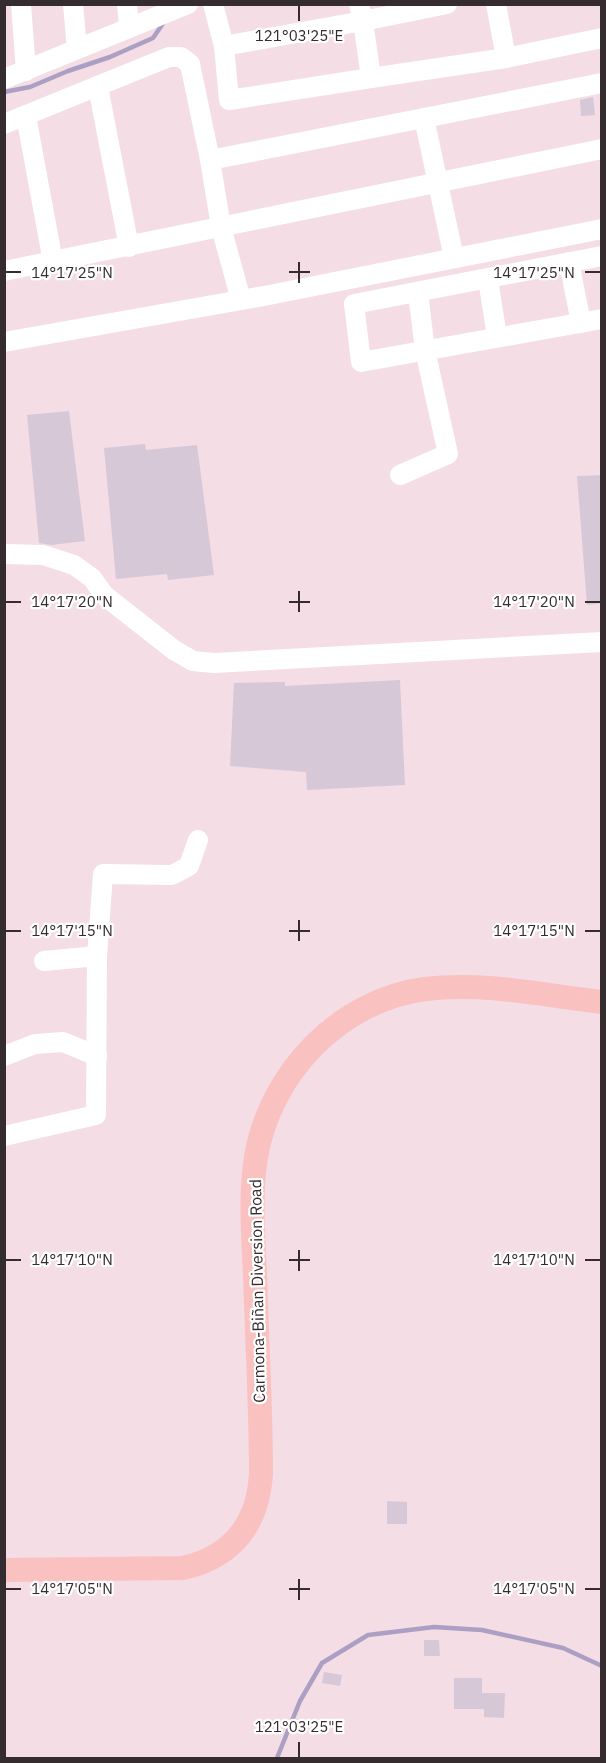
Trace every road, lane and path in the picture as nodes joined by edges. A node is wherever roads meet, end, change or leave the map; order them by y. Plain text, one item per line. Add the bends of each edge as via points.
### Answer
1 (21, 4) edge
2 (73, 4) edge
3 (128, 4) edge
4 (188, 4) edge
5 (213, 4) edge
6 (447, 4) edge
7 (496, 4) edge
8 (361, 13) edge
9 (129, 28) junction
10 (602, 38) edge
11 (225, 46) junction
12 (77, 50) junction
13 (506, 58) junction
14 (26, 70) junction
15 (371, 78) junction
16 (4, 79) edge
17 (602, 83) edge
18 (98, 87) junction
19 (26, 116) junction
20 (424, 118) junction
21 (4, 124) edge
22 (602, 149) edge
23 (210, 160) junction
24 (437, 183) junction
25 (221, 227) junction
26 (602, 230) edge
27 (129, 247) junction
28 (602, 256) edge
29 (454, 258) junction
30 (52, 262) junction
31 (569, 262) junction
32 (4, 272) edge
33 (488, 279) junction
34 (417, 293) junction
35 (241, 300) junction
36 (602, 320) edge
37 (581, 323) junction
38 (497, 338) junction
39 (4, 342) edge
40 (425, 350) junction
41 (400, 475) dead end
42 (4, 554) edge
43 (602, 642) edge
44 (198, 840) dead end
45 (97, 956) junction
46 (44, 961) dead end
47 (602, 1002) edge
48 (4, 1056) edge
49 (97, 1056) junction
50 (4, 1136) edge
51 (4, 1569) edge

1 - 14 street
2 - 12 street
3 - 9 street
4 - 9 street
5 - 11 street
6 - 8 street
7 - 13 street
8 - 11 street
8 - 15 street
9 - 12 street
10 - 13 street
11 - 15 street via 229,100
12 - 14 street
13 - 15 street
14 - 16 street
17 - 20 street
18 - 19 street
18 - 23 street via 169,57 181,57 190,64
18 - 27 street
19 - 21 street
19 - 30 street
20 - 23 street
20 - 24 street
22 - 24 street
23 - 25 street
24 - 25 street
24 - 29 street
25 - 27 street
25 - 35 street
26 - 29 street
27 - 30 street
28 - 31 street
29 - 35 street
30 - 32 street
31 - 33 street
31 - 37 street
33 - 34 street
33 - 38 street
34 - 40 street
34 - 40 street via 354,304 361,362
35 - 39 street
36 - 37 street
37 - 38 street
38 - 40 street
40 - 41 street via 448,454
42 - 43 street via 43,555 74,565 92,578 105,596 193,661
44 - 45 street via 189,866 172,875 103,874
45 - 46 street
45 - 49 street
47 - 51 main road, Carmona-Biñan Diversion Road via 490,988 423,990 369,1006 322,1037 284,1083 262,1131 256,1155 252,1203 261,1474 256,1507 246,1527 221,1552 183,1568
48 - 49 street via 35,1044 63,1042
49 - 50 street via 96,1115

